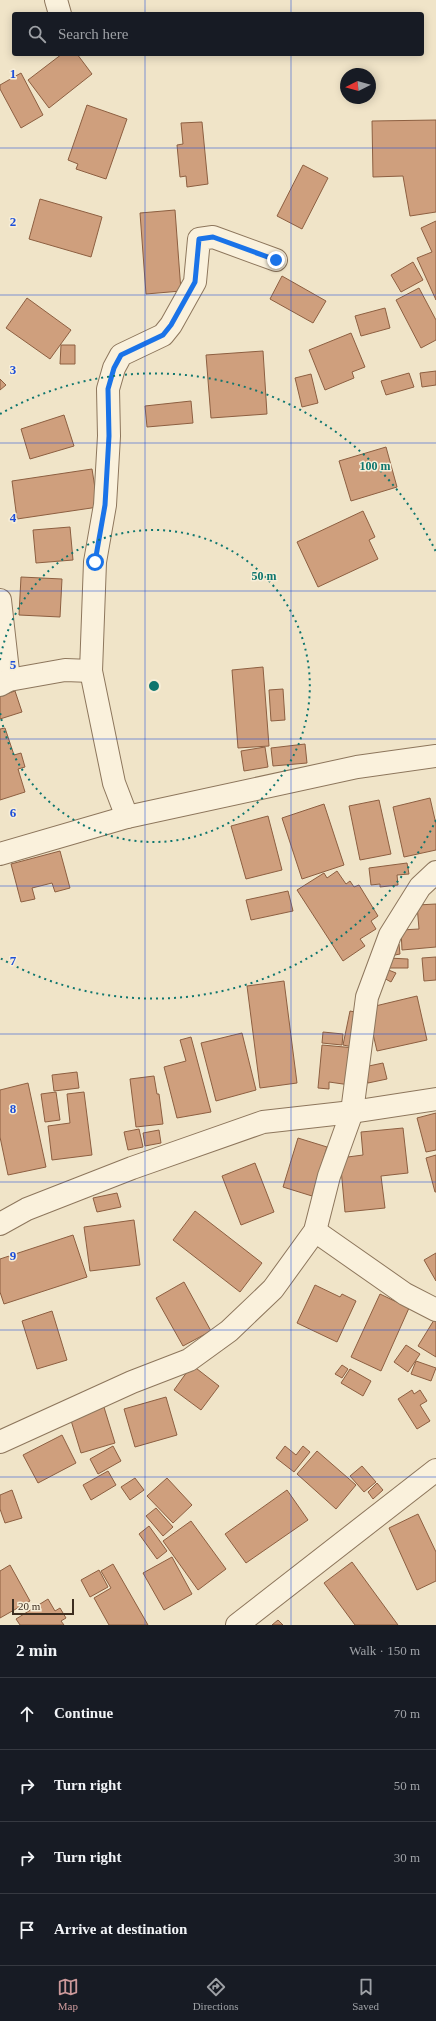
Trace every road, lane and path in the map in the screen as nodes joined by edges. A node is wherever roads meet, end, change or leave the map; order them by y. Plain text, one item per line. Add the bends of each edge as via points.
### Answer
1 (56, 0) edge
2 (59, 12) edge
3 (276, 260) dead end
4 (0, 600) edge
5 (91, 671) junction
6 (5, 683) edge
7 (436, 756) edge
8 (127, 817) junction
9 (0, 854) edge
10 (436, 872) edge
11 (436, 1099) edge
12 (352, 1112) junction
13 (0, 1224) edge
14 (315, 1231) junction
15 (436, 1310) edge
16 (0, 1442) edge
17 (436, 1470) edge
18 (237, 1625) edge

1 - 2 street
3 - 5 street via 213,237 199,239 195,282 171,325 163,335 121,355 114,368 108,389 109,436 105,505 95,562
4 - 6 street
5 - 6 street via 65,670
5 - 8 street via 114,783
7 - 8 street via 356,767
8 - 9 street
10 - 12 street via 420,887 390,935 367,997
11 - 12 street
12 - 13 street via 263,1122 132,1168 27,1209
12 - 14 street via 330,1176
14 - 15 street via 405,1294
14 - 16 street via 273,1289 229,1331 189,1360 104,1394
17 - 18 street

